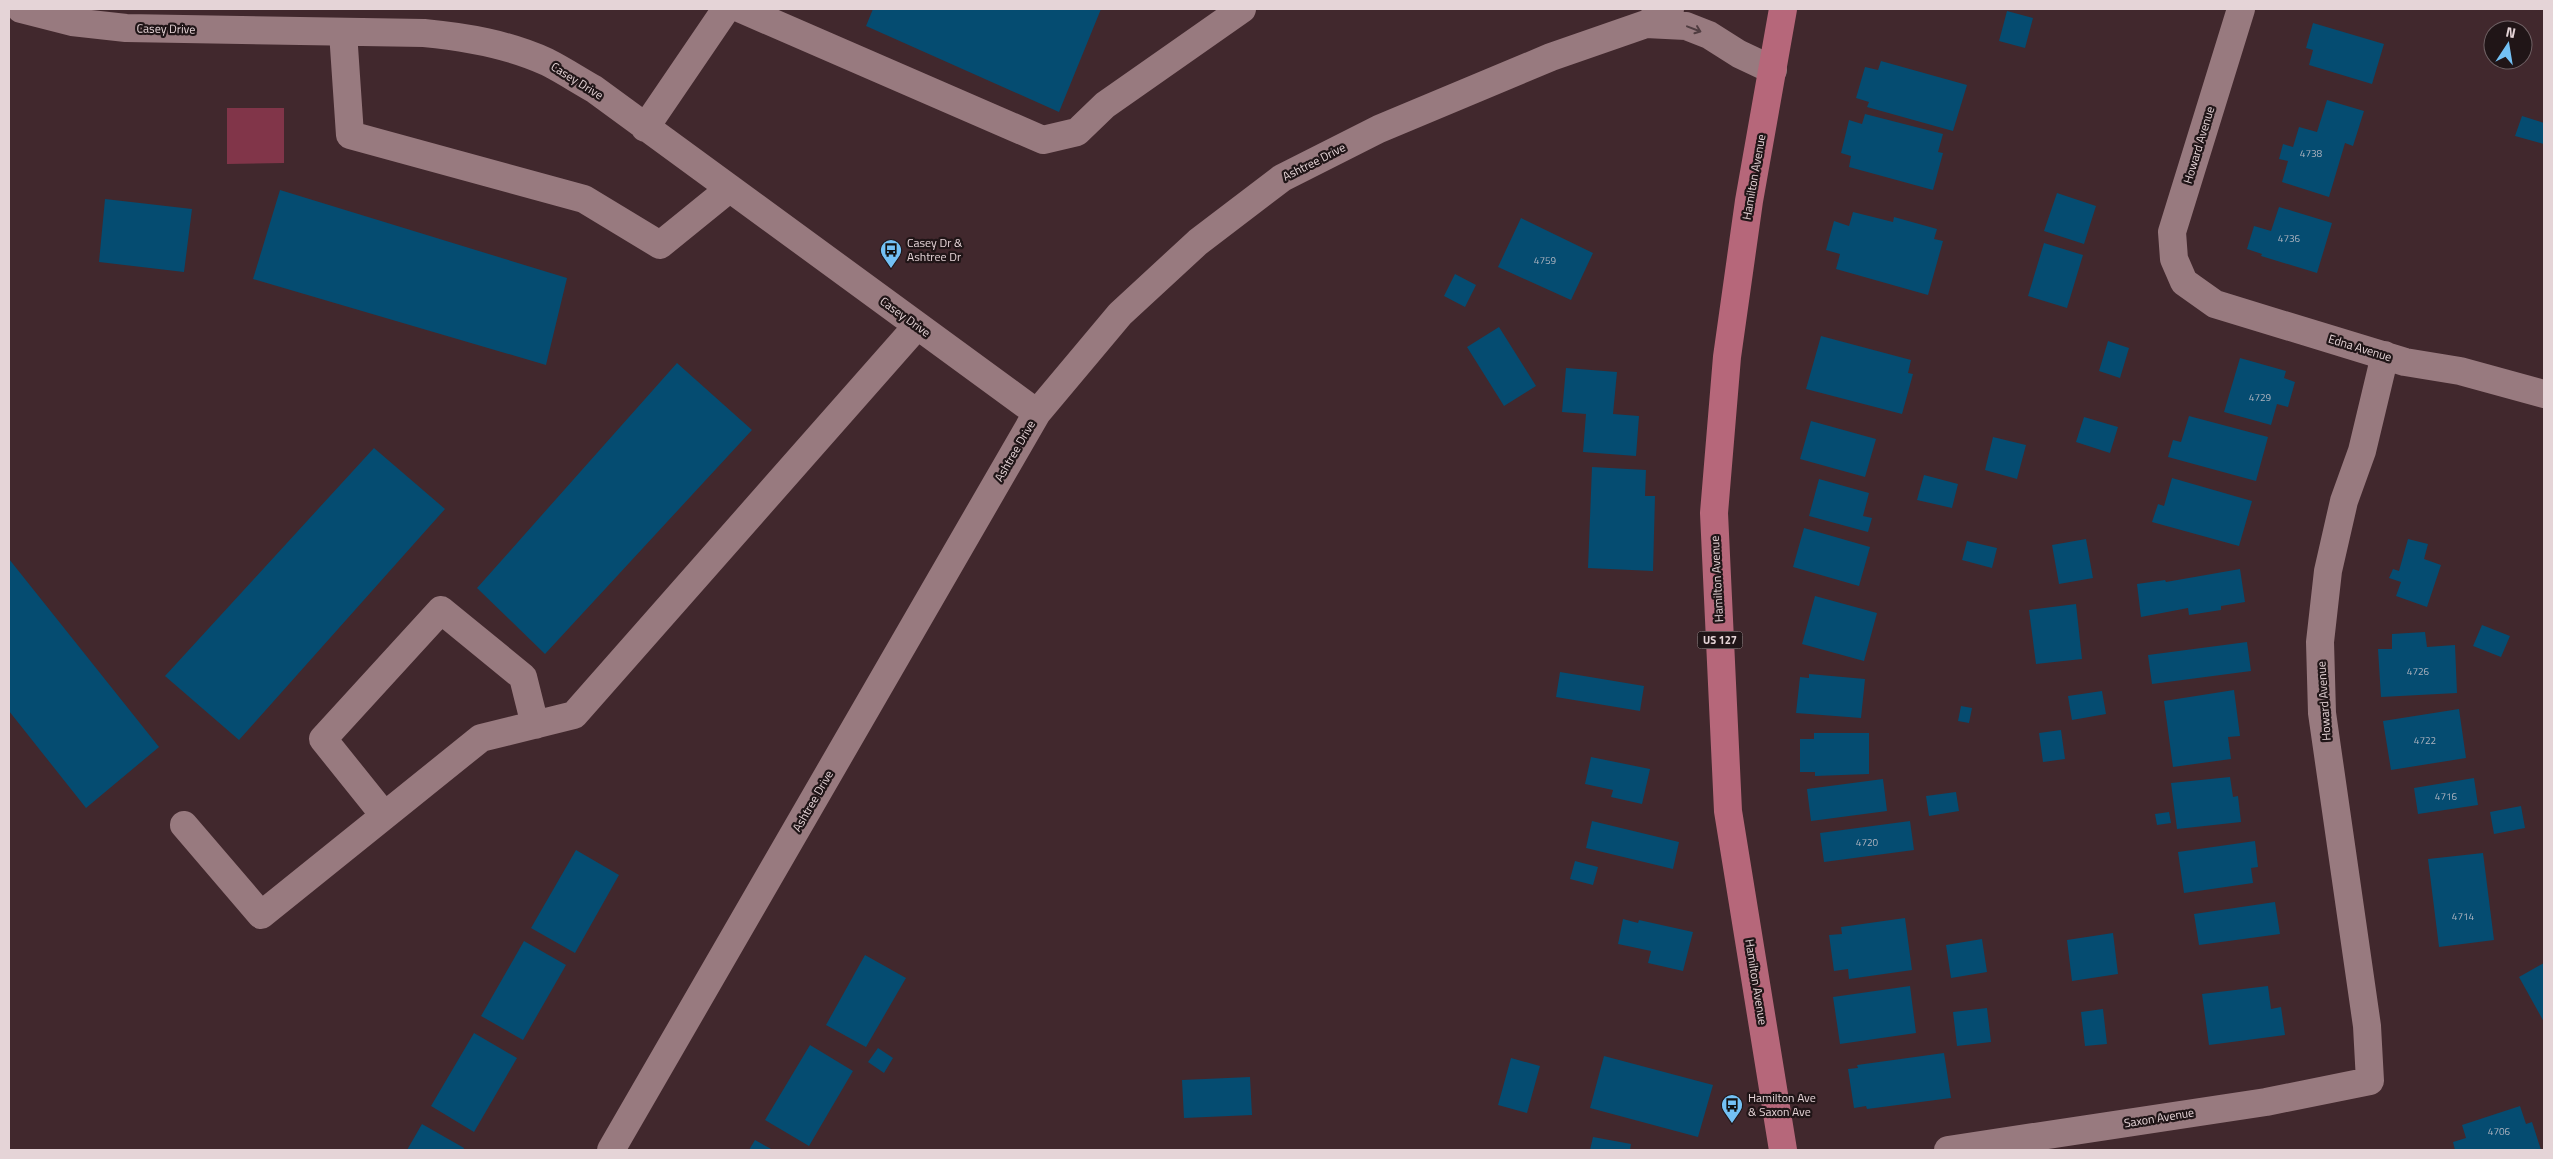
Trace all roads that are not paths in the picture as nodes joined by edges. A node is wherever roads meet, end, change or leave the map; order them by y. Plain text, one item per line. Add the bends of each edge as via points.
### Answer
1 (10, 9) edge
2 (21, 9) edge
3 (726, 9) edge
4 (742, 9) edge
5 (1242, 9) edge
6 (1670, 9) edge
7 (1784, 9) edge
8 (2241, 9) edge
9 (9, 18) edge
10 (1646, 24) junction
11 (343, 32) junction
12 (1773, 70) junction
13 (645, 128) junction
14 (729, 189) junction
15 (2184, 282) joint
16 (917, 326) junction
17 (2386, 355) junction
18 (2544, 394) edge
19 (1037, 413) junction
20 (535, 724) junction
21 (384, 815) junction
22 (184, 825) dead end
23 (2370, 1081) joint
24 (611, 1150) edge
25 (1783, 1150) edge
26 (1948, 1150) edge

1 - 9 street
2 - 11 street, Casey Drive via 72,22 126,28
3 - 13 street
4 - 5 street via 1044,140 1077,132 1105,105
6 - 10 street, Ashtree Drive
7 - 12 main road, Hamilton Avenue / US 127
8 - 15 street, Howard Avenue via 2172,232 2174,259
10 -> 12 street via 1686,26 1710,34 1739,54
10 - 19 street, Ashtree Drive via 1552,57 1379,129 1282,178 1198,242 1120,314
11 - 13 street, Casey Drive via 424,33 496,44 547,62 594,89
11 - 14 street via 350,135 584,199 660,245
12 - 25 main road, Hamilton Avenue / US 127 via 1749,201 1729,348 1714,513 1728,811
13 - 14 street, Casey Drive
14 - 16 street, Casey Drive
15 - 17 street, Edna Avenue via 2215,304
16 - 19 street, Casey Drive
16 - 20 street via 574,715
17 - 18 street, Edna Avenue
17 - 23 street, Howard Avenue via 2362,451 2344,501 2328,571 2320,642 2322,713 2367,1026
19 - 24 street, Ashtree Drive
20 - 21 street via 481,738
20 - 21 street via 523,677 441,610 323,739
21 - 22 street via 261,915
23 - 26 street, Saxon Avenue via 2266,1102

